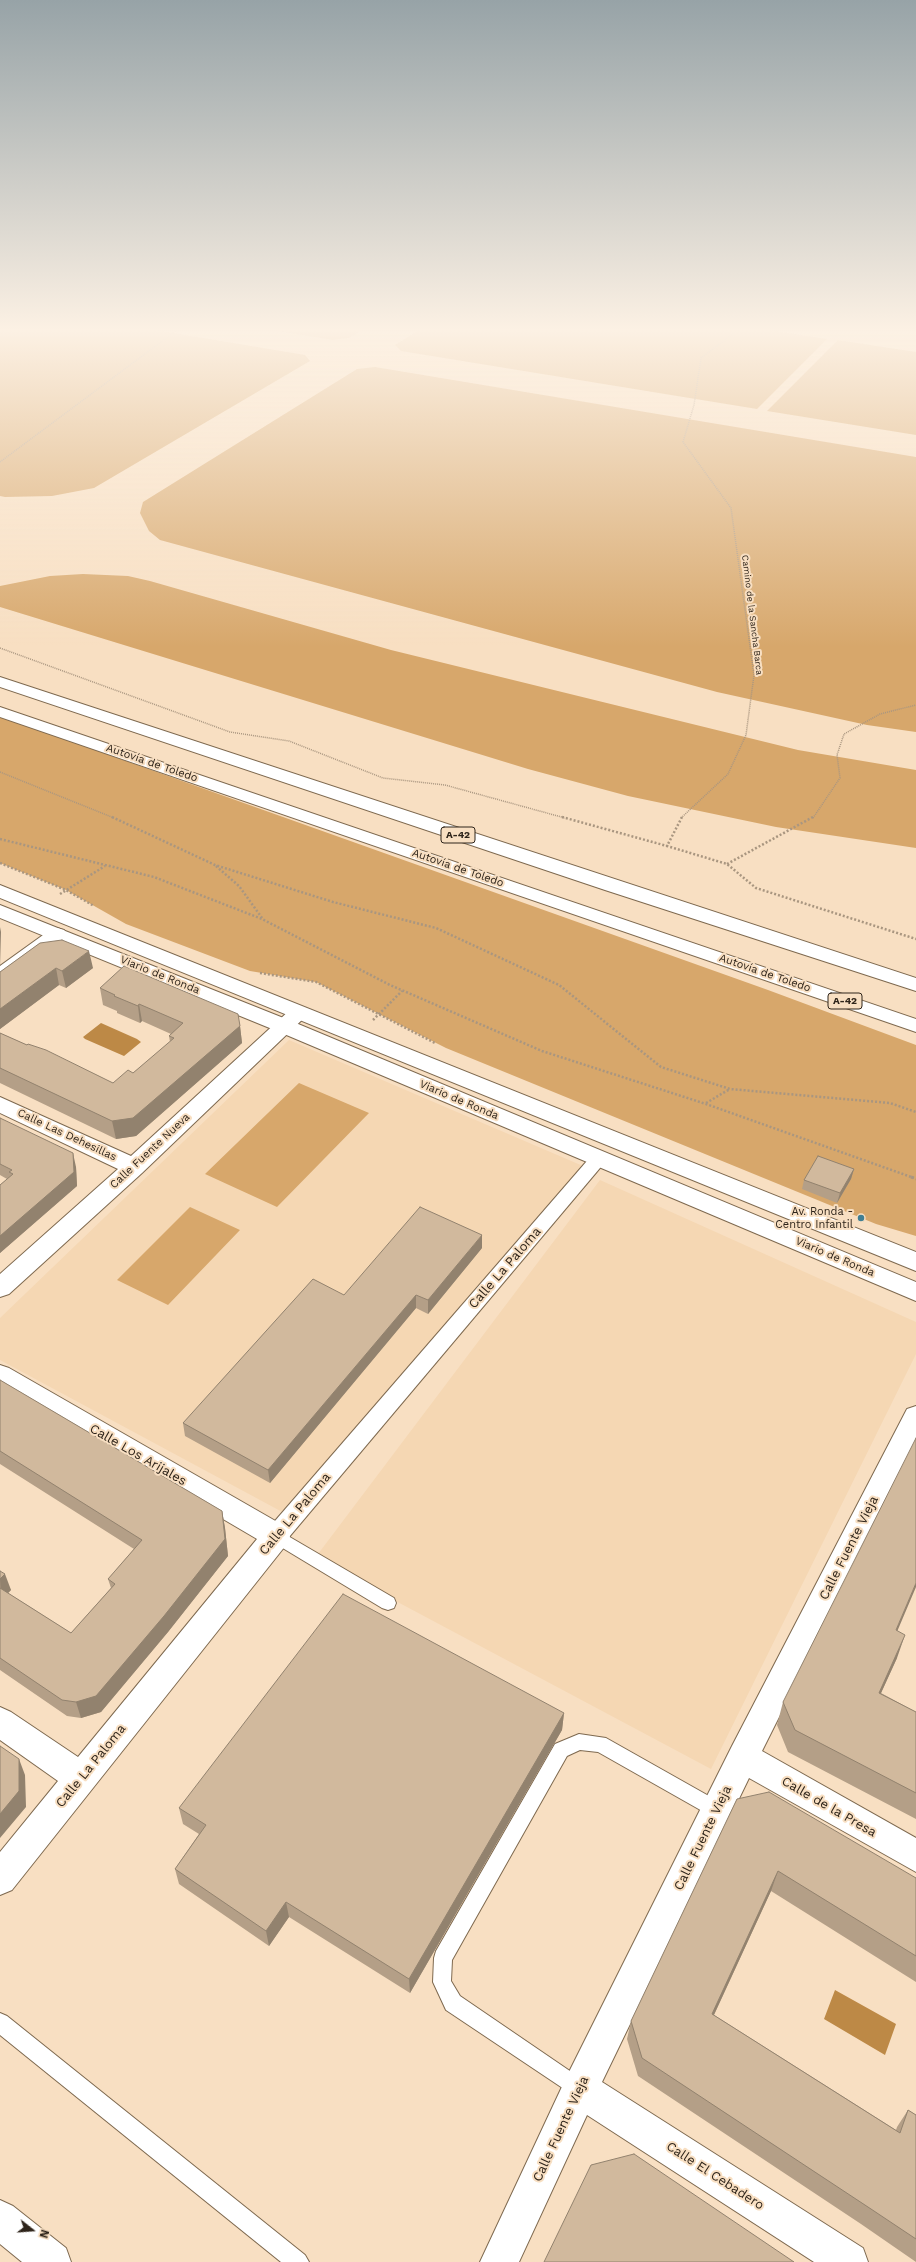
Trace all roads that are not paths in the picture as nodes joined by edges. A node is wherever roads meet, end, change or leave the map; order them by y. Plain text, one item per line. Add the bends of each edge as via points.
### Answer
1 (0, 682) edge
2 (0, 712) edge
3 (0, 890) edge
4 (0, 911) edge
5 (57, 934) junction
6 (0, 975) edge
7 (916, 984) edge
8 (291, 1019) junction
9 (916, 1026) edge
10 (0, 1104) edge
11 (599, 1158) junction
12 (134, 1167) junction
13 (916, 1262) edge
14 (0, 1288) edge
15 (916, 1292) edge
16 (0, 1375) edge
17 (916, 1418) edge
18 (276, 1536) junction
19 (388, 1603) dead end
20 (0, 1722) edge
21 (743, 1757) junction
22 (81, 1778) junction
23 (717, 1810) junction
24 (916, 1856) edge
25 (0, 1878) edge
26 (0, 2023) edge
27 (580, 2089) junction
28 (0, 2219) edge
29 (52, 2262) edge
30 (298, 2262) edge
31 (499, 2262) edge
32 (849, 2262) edge

1 - 7 main road, A-42 via 597,881
2 - 9 main road, Autovía de Toledo / A-42
3 - 8 main road, Viario de Ronda
4 - 5 main road, Viario de Ronda
5 - 6 main road
5 - 8 main road, Viario de Ronda
8 - 11 main road, Viario de Ronda
8 - 12 main road, Calle Fuente Nueva
8 - 13 main road, Viario de Ronda via 352,1034
10 - 12 main road, Calle Las Dehesillas
11 - 15 main road, Viario de Ronda
11 - 18 street, Calle La Paloma
12 - 14 main road, Calle Fuente Nueva
16 - 18 main road, Calle Los Arijales
17 - 21 main road, Calle Fuente Vieja
18 - 19 lane
18 - 22 main road, Calle La Paloma
20 - 22 main road
21 - 23 main road, Calle Fuente Vieja
21 - 24 main road, Calle de la Presa
22 - 25 main road, Calle La Paloma
23 - 27 main road, Calle Fuente Vieja
23 - 27 lane via 600,1744 580,1742 561,1750 444,1958 442,1982 453,2003
26 - 30 lane
27 - 31 main road, Calle Fuente Vieja
27 - 32 main road, Calle El Cebadero
28 - 29 main road

